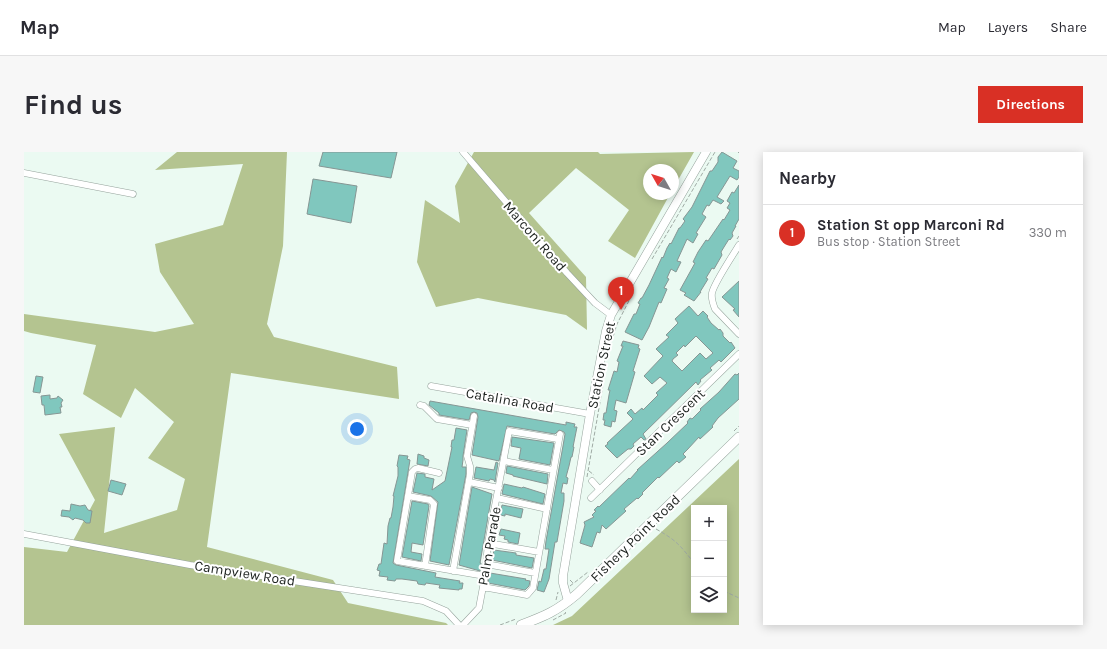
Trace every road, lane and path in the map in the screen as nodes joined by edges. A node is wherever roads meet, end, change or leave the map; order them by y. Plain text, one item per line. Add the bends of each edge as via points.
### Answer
1 (463, 152) edge
2 (706, 152) edge
3 (715, 152) edge
4 (24, 173) edge
5 (133, 194) dead end
6 (739, 236) edge
7 (737, 243) edge
8 (649, 264) dead end
9 (633, 292) dead end
10 (611, 315) junction
11 (739, 334) edge
12 (612, 338) dead end
13 (739, 354) edge
14 (604, 383) dead end
15 (431, 386) dead end
16 (420, 405) dead end
17 (590, 414) junction
18 (474, 416) dead end
19 (472, 425) junction
20 (739, 437) edge
21 (504, 461) junction
22 (553, 470) junction
23 (588, 471) junction
24 (439, 473) dead end
25 (591, 478) junction
26 (469, 482) junction
27 (499, 488) junction
28 (600, 490) junction
29 (408, 496) junction
30 (497, 498) junction
31 (591, 498) dead end
32 (547, 509) junction
33 (649, 524) junction
34 (24, 534) edge
35 (488, 543) junction
36 (539, 552) junction
37 (691, 559) edge
38 (486, 564) junction
39 (425, 566) junction
40 (453, 571) junction
41 (535, 573) junction
42 (485, 576) junction
43 (570, 579) dead end
44 (574, 584) dead end
45 (483, 586) junction
46 (565, 589) junction
47 (727, 592) edge
48 (739, 598) edge
49 (565, 604) junction
50 (459, 625) edge
51 (463, 625) edge
52 (520, 625) edge

1 - 10 street, Marconi Road via 567,273 595,303
2 - 10 street, Station Street
3 - 8 path
4 - 5 street
6 - 7 path
7 - 11 street via 712,295 715,309
9 - 12 path
10 - 17 street, Station Street
13 - 28 street, Stan Crescent
14 - 23 path
15 - 17 street, Catalina Road
16 - 19 street via 437,419
17 - 46 street, Station Street via 563,576
18 - 19 street
19 - 26 street via 467,456 470,466
20 - 33 main road, Fishery Point Road
21 - 22 street
21 - 22 street, Palm Parade via 509,431 559,437
21 - 27 street, Palm Parade
22 - 32 street
23 - 25 path
23 - 25 path
24 - 29 street via 415,469 412,472
25 - 28 street
26 - 27 street
26 - 40 street
27 - 30 street, Palm Parade
28 - 31 street, Stan Crescent
29 - 39 street via 430,500 434,504
29 - 39 street via 397,561
30 - 32 street
30 - 35 street, Palm Parade
32 - 36 street
33 - 37 path via 674,539
33 - 49 main road, Fishery Point Road
34 - 50 street, Campview Road via 423,602 446,611
35 - 36 street
35 - 38 street, Palm Parade
36 - 41 street
38 - 41 street
38 - 42 street, Palm Parade
39 - 40 street
40 - 42 street
41 - 45 street via 532,588 527,595
42 - 45 street, Palm Parade
43 - 44 path
45 - 51 street, Palm Parade via 479,608
46 - 49 street, Station Street
46 - 49 path via 558,592 556,600
47 - 48 path
49 - 52 main road, Fishery Point Road via 542,617

